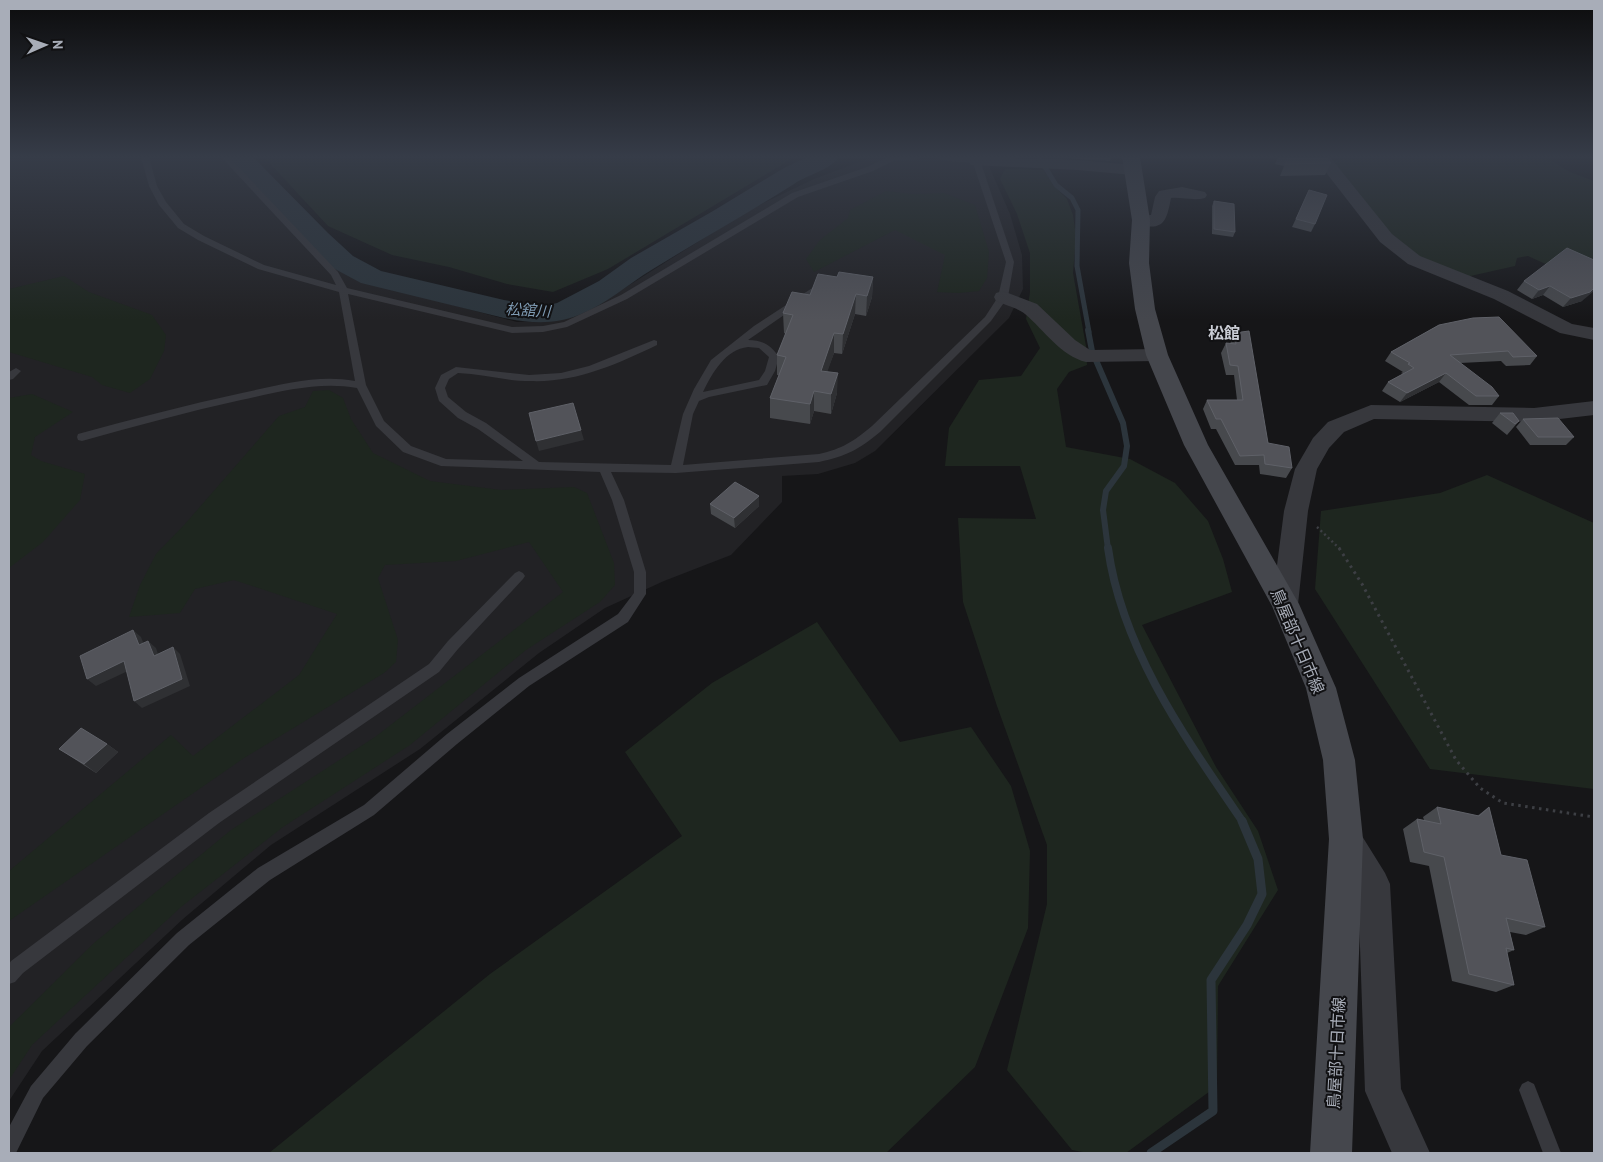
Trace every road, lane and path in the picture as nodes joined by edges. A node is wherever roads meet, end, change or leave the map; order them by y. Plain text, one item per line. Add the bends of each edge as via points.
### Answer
1 (168, 211) edge
2 (276, 211) edge
3 (768, 211) edge
4 (993, 211) edge
5 (1140, 211) edge
6 (1160, 211) edge
7 (1365, 211) edge
8 (1141, 220) junction
9 (823, 284) edge
10 (343, 290) junction
11 (1003, 297) junction
12 (1594, 334) edge
13 (654, 343) dead end
14 (734, 346) junction
15 (1156, 355) junction
16 (361, 385) junction
17 (695, 399) junction
18 (1594, 408) edge
19 (82, 437) dead end
20 (535, 465) junction
21 (604, 468) junction
22 (676, 469) junction
23 (1296, 511) junction
24 (519, 576) dead end
25 (1285, 604) junction
26 (1594, 817) edge
27 (1346, 839) junction
28 (9, 976) edge
29 (1528, 1090) dead end
30 (9, 1146) edge
31 (1331, 1153) edge
32 (1411, 1153) edge
33 (1552, 1153) edge

1 - 10 lane via 181,226 261,267
2 - 10 lane via 335,274
3 - 10 lane via 624,297 567,324 543,329 512,330 476,323
4 - 11 lane via 1010,262
5 - 8 main road, 鳥屋部十日市線
6 - 8 street via 1159,218 1153,221
7 - 12 street via 1386,238 1414,260 1500,295 1567,329
8 - 15 main road, 鳥屋部十日市線 via 1139,263
9 - 14 lane
10 - 16 lane
11 - 15 street via 1030,308 1068,344 1086,356
11 - 22 lane via 988,319 927,381 857,445 820,458
13 - 20 lane via 605,365 565,376 532,379 456,370 446,377 440,388 443,399
14 - 17 lane via 715,362
14 - 17 lane via 748,343 770,348 774,357 763,383
15 - 25 main road, 鳥屋部十日市線 via 1196,446
16 - 19 lane via 344,381 299,385 168,412
16 - 20 lane via 380,423 407,449 445,463
17 - 22 lane via 683,432
18 - 23 street via 1534,415 1371,412 1336,427 1322,443 1306,470
20 - 21 lane
21 - 22 lane
21 - 30 lane via 618,500 640,572 640,594 623,618 524,682 369,810 264,874 183,939 81,1040 36,1092
23 - 25 street
23 - 26 path via 1340,549 1456,760 1480,788 1503,803
24 - 28 lane via 434,668 214,818 84,914
25 - 27 main road, 鳥屋部十日市線 via 1321,688 1339,760
27 - 31 main road, 鳥屋部十日市線
27 - 32 street via 1374,884 1383,1091
29 - 33 lane

